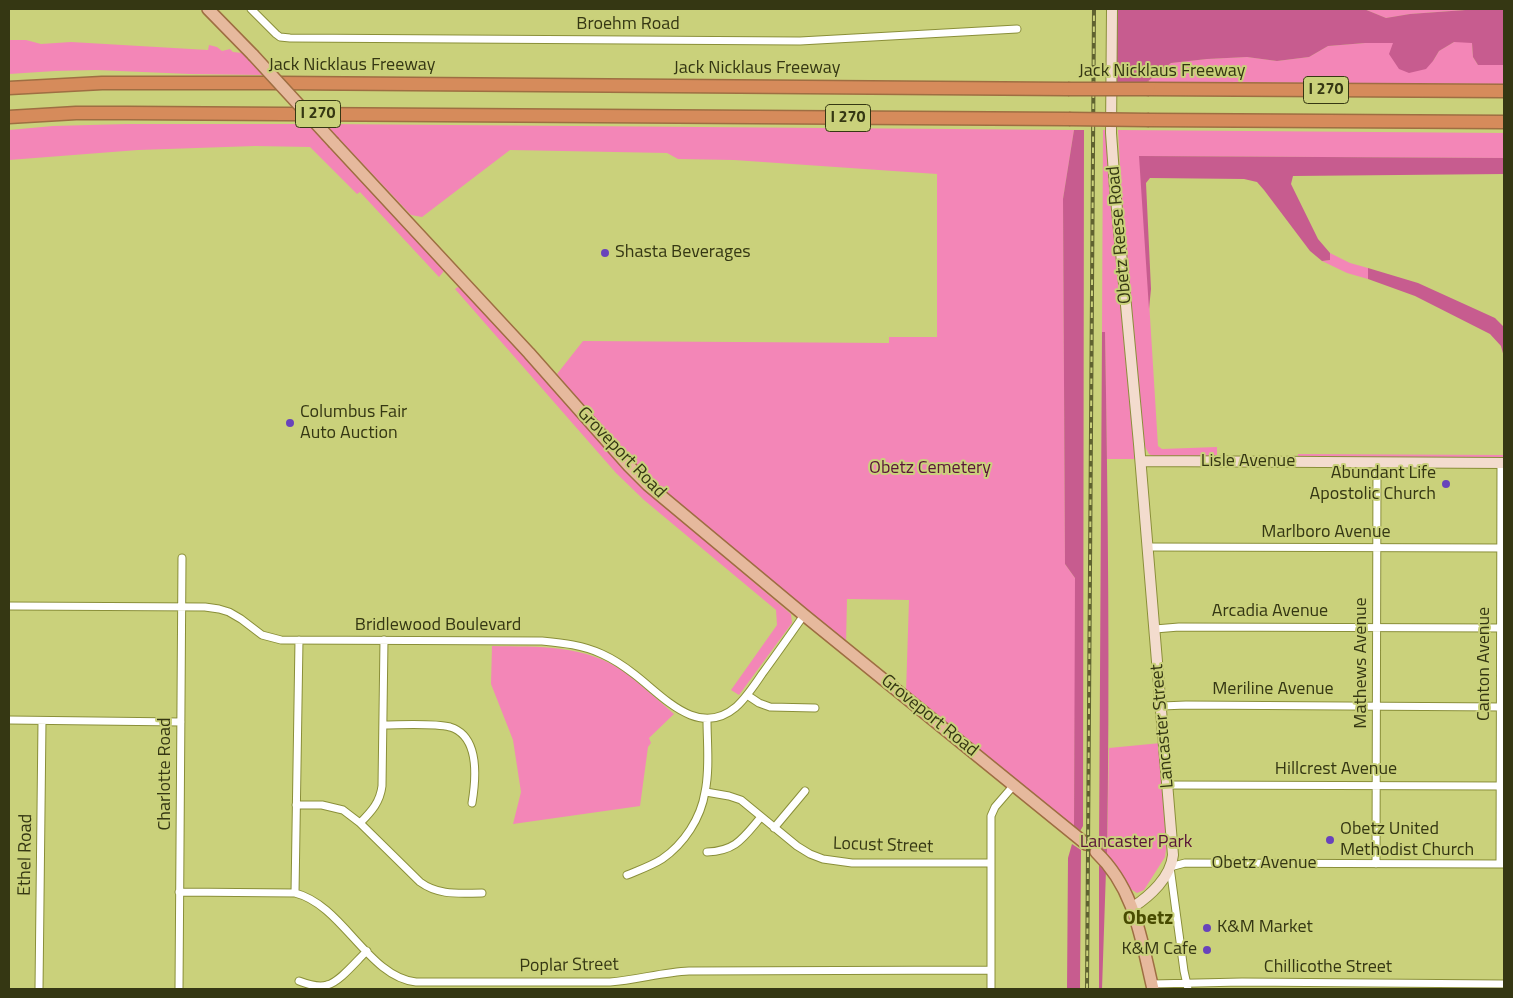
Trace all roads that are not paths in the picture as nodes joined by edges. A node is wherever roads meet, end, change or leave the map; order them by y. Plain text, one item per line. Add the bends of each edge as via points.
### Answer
1 (208, 9) edge
2 (251, 9) edge
3 (1112, 9) edge
4 (1017, 28) dead end
5 (9, 88) edge
6 (1504, 92) edge
7 (76, 114) junction
8 (9, 117) edge
9 (1504, 122) edge
10 (9, 123) edge
11 (1141, 461) junction
12 (1377, 462) junction
13 (1502, 463) edge
14 (1148, 547) junction
15 (1377, 548) junction
16 (1502, 548) edge
17 (182, 558) dead end
18 (9, 606) edge
19 (182, 607) junction
20 (804, 615) junction
21 (1155, 628) junction
22 (1377, 628) junction
23 (1502, 628) edge
24 (299, 640) junction
25 (384, 640) junction
26 (747, 695) junction
27 (1162, 706) junction
28 (1376, 706) junction
29 (1502, 707) edge
30 (815, 708) dead end
31 (707, 718) junction
32 (9, 720) edge
33 (42, 720) junction
34 (181, 722) junction
35 (383, 725) junction
36 (1014, 785) junction
37 (1168, 785) junction
38 (1376, 785) junction
39 (1502, 786) edge
40 (805, 791) dead end
41 (706, 792) junction
42 (472, 803) dead end
43 (296, 804) junction
44 (761, 817) junction
45 (360, 823) junction
46 (774, 828) junction
47 (1086, 844) dead end
48 (707, 852) dead end
49 (1096, 852) dead end
50 (991, 863) junction
51 (1376, 864) junction
52 (1502, 864) edge
53 (1170, 867) junction
54 (627, 875) dead end
55 (179, 892) junction
56 (296, 893) junction
57 (482, 893) dead end
58 (1133, 907) junction
59 (366, 950) junction
60 (991, 970) junction
61 (299, 981) dead end
62 (1504, 984) edge
63 (1187, 986) edge
64 (1152, 987) edge
65 (39, 989) edge
66 (179, 989) edge
67 (991, 989) edge

1 - 20 main road, Groveport Road, bridge via 529,353 628,466
2 - 4 street, Broehm Road via 280,37 296,38 786,42
3 - 11 street, Obetz Reese Road via 1111,133
5 - 6 highway, Jack Nicklaus Freeway / I 270, bridge via 102,83 279,82
7 - 8 highway, I 270
7 - 9 highway, I 270, bridge
7 - 10 highway
11 - 12 street, Lisle Avenue
11 - 14 street, Lancaster Street
12 - 13 street, Lisle Avenue
12 - 15 street, Mathews Avenue
13 - 16 street, Canton Avenue
14 - 15 street, Marlboro Avenue
14 - 21 street, Lancaster Street
15 - 16 street, Marlboro Avenue
15 - 22 street, Mathews Avenue
16 - 23 street, Canton Avenue
17 - 19 street, Charlotte Road
18 - 19 street, Bridlewood Boulevard
19 - 24 street, Bridlewood Boulevard via 219,609 241,619 262,635
19 - 34 street, Charlotte Road
20 - 26 street, Bridlewood Boulevard
20 - 36 main road, Groveport Road
21 - 22 street, Arcadia Avenue
21 - 27 street, Lancaster Street
22 - 23 street, Arcadia Avenue
22 - 28 street, Mathews Avenue
23 - 29 street, Canton Avenue
24 - 25 street, Bridlewood Boulevard
24 - 43 street
25 - 31 street, Bridlewood Boulevard via 542,641 576,645 615,661 684,713
25 - 35 street
26 - 30 street via 770,707
26 - 31 street, Bridlewood Boulevard via 727,714
27 - 28 street, Meriline Avenue
27 - 37 street, Lancaster Street
28 - 29 street, Meriline Avenue
28 - 38 street, Mathews Avenue
29 - 39 street, Canton Avenue
31 - 41 street
32 - 33 street
33 - 34 street
33 - 65 street, Ethel Road
34 - 55 street, Charlotte Road
35 - 42 street via 441,726 455,729 466,738 472,752 475,781
35 - 45 street via 381,793 376,806
36 - 47 main road, Groveport Road
36 - 50 street via 991,816
37 - 38 street, Hillcrest Avenue
37 - 53 street, Lancaster Street via 1173,852
38 - 39 street, Hillcrest Avenue
38 - 51 street, Mathews Avenue
39 - 52 street, Canton Avenue
40 - 46 street
41 - 44 street, Locust Street via 741,800
41 - 54 street via 694,824 680,842 661,860
43 - 45 street via 338,808
43 - 56 street
44 - 46 street, Locust Street
44 - 48 street via 735,845
45 - 57 street via 427,887 444,893
46 - 50 street, Locust Street via 810,854 838,862
49 - 58 main road via 1115,874
50 - 60 street
51 - 52 street, Obetz Avenue
51 - 53 street, Obetz Avenue via 1184,863
53 - 58 street via 1152,893
53 - 63 street, Lancaster Street
55 - 56 street, Poplar Street
55 - 66 street, Charlotte Road
56 - 59 street, Poplar Street via 318,903
58 - 64 main road
59 - 60 street, Poplar Street via 399,978 416,982 610,982 689,970
59 - 61 street via 326,986
60 - 67 street
62 - 63 street, Chillicothe Street via 1262,982
63 - 64 street, Chillicothe Street

